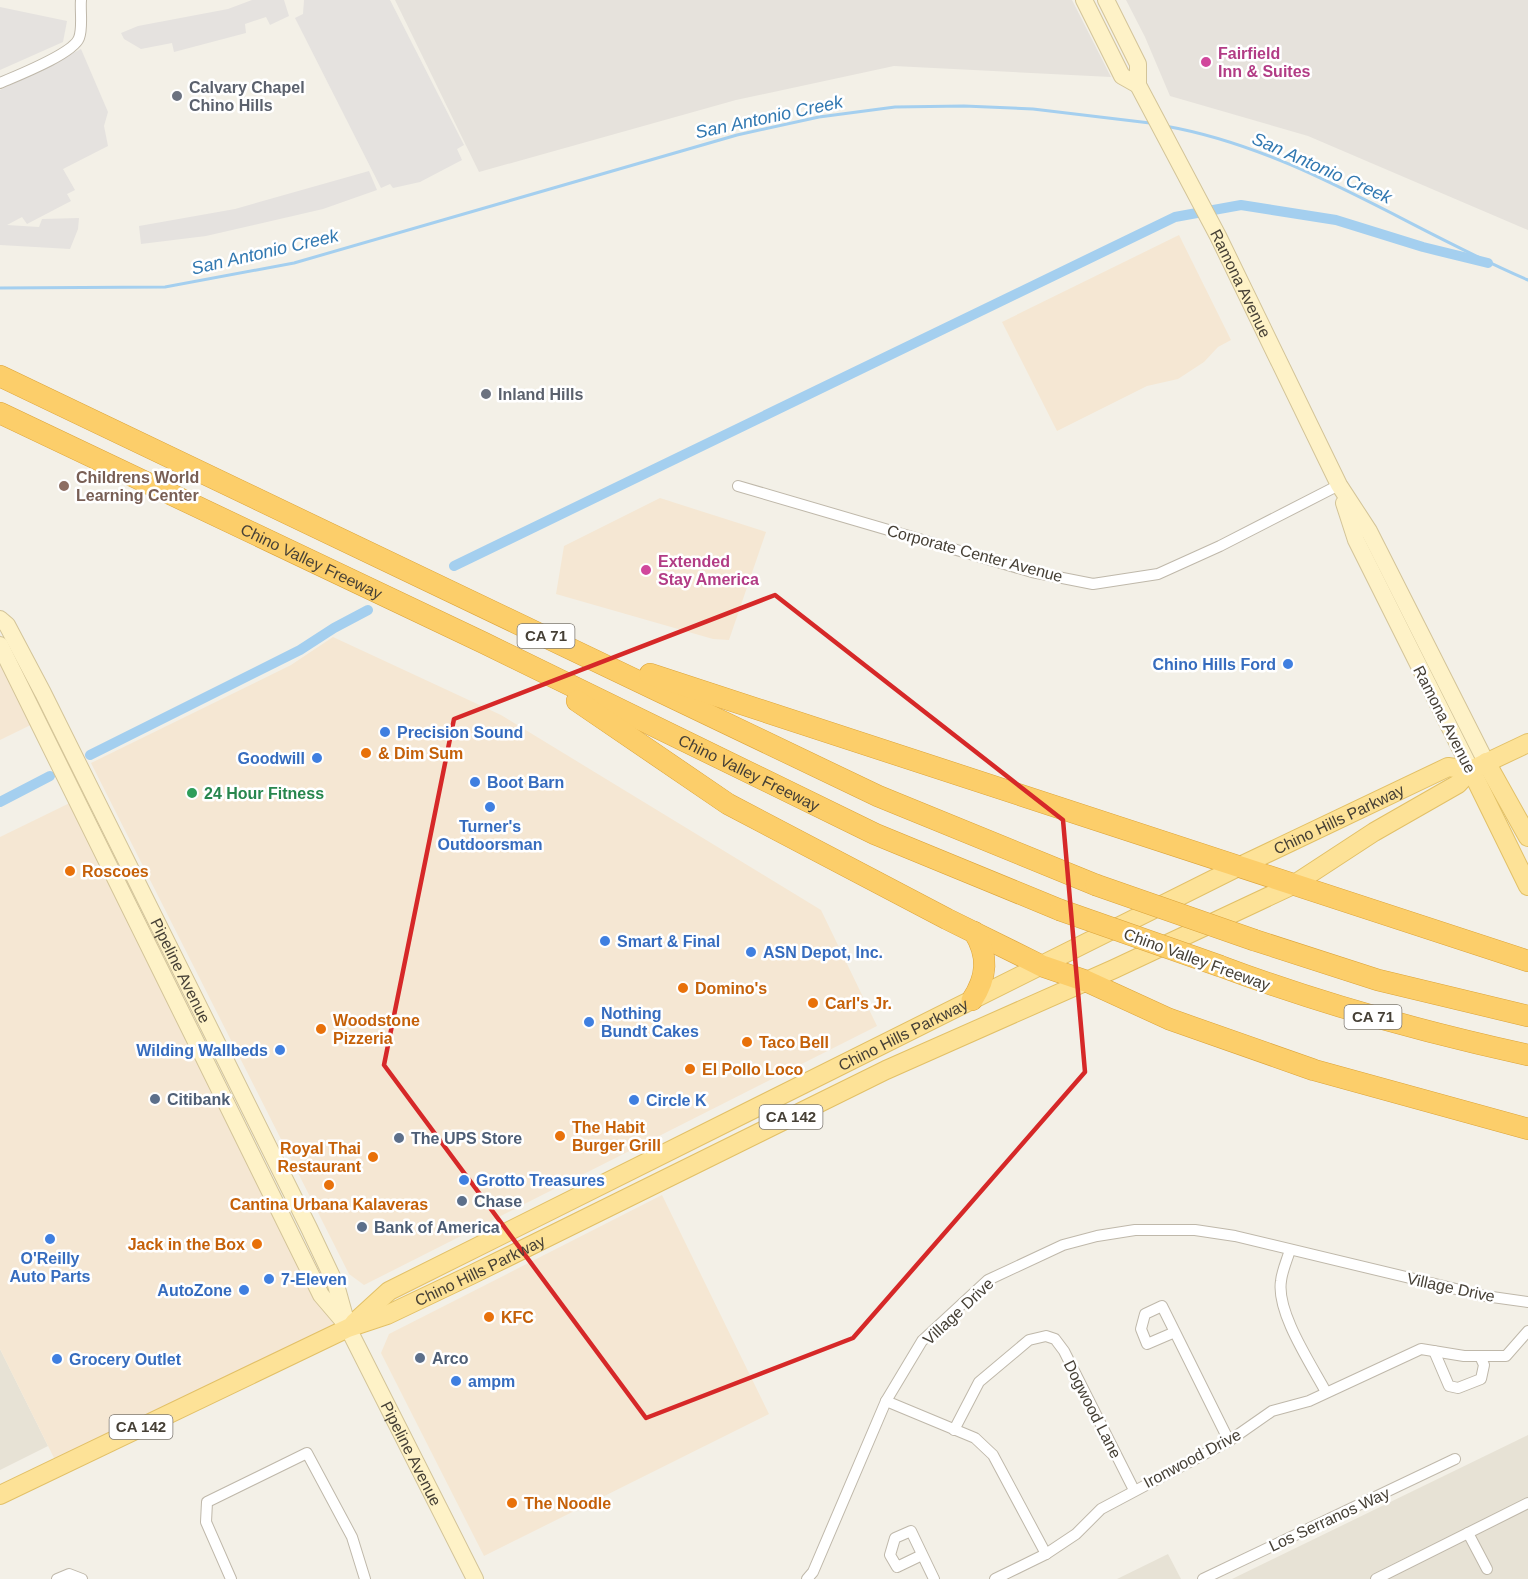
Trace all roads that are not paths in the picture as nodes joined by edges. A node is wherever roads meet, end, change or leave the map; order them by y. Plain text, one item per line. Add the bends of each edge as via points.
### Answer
1 (81, 0) edge
2 (1084, 0) edge
3 (1106, 0) edge
4 (0, 83) edge
5 (1138, 85) junction
6 (0, 376) edge
7 (0, 413) edge
8 (1339, 485) junction
9 (738, 486) dead end
10 (0, 619) edge
11 (0, 645) edge
12 (574, 649) junction
13 (518, 659) junction
14 (1528, 742) edge
15 (63, 753) junction
16 (1479, 766) junction
17 (1528, 837) edge
18 (1236, 868) junction
19 (1293, 885) junction
20 (1528, 886) edge
21 (974, 933) junction
22 (1528, 961) edge
23 (1042, 966) junction
24 (1086, 981) junction
25 (972, 1000) junction
26 (1528, 1016) edge
27 (1528, 1055) edge
28 (1528, 1129) edge
29 (1290, 1250) junction
30 (1528, 1302) edge
31 (348, 1328) junction
32 (1528, 1331) edge
33 (1175, 1332) dead end
34 (1434, 1351) junction
35 (1480, 1356) junction
36 (1326, 1392) junction
37 (886, 1401) junction
38 (954, 1430) junction
39 (1229, 1441) junction
40 (1455, 1459) dead end
41 (1134, 1490) junction
42 (0, 1495) edge
43 (1528, 1503) edge
44 (1468, 1533) junction
45 (922, 1554) dead end
46 (1046, 1554) junction
47 (1487, 1569) dead end
48 (57, 1579) edge
49 (82, 1579) edge
50 (231, 1579) edge
51 (365, 1579) edge
52 (475, 1579) edge
53 (807, 1579) edge
54 (934, 1579) edge
55 (995, 1579) edge
56 (1203, 1579) edge
57 (1376, 1579) edge

1 - 4 street via 80,38 76,44
2 - 5 main road, Ramona Avenue via 1122,76
3 - 5 main road, Ramona Avenue via 1138,63
5 - 8 main road, Ramona Avenue via 1218,236
6 - 12 highway, Chino Valley Freeway / CA 71
7 - 13 highway, Chino Valley Freeway / CA 71
8 - 9 street, Corporate Center Avenue via 1158,574 1093,584 1032,572
8 - 16 main road, Ramona Avenue via 1356,540 1400,633
10 - 15 main road, Pipeline Avenue via 8,625
11 - 15 main road, Pipeline Avenue
12 - 18 highway
12 - 26 highway, Chino Valley Freeway / CA 71, bridge via 878,796 1096,885 1378,980
13 - 21 highway via 728,804
13 - 27 highway, Chino Valley Freeway / CA 71, bridge via 875,834 1060,910 1308,999
14 - 16 main road, Chino Hills Parkway
15 - 31 main road, Pipeline Avenue via 321,1295
16 - 17 main road, Ramona Avenue
16 - 18 main road, Chino Hills Parkway via 1448,767
16 - 19 main road, Chino Hills Parkway via 1458,784
16 - 20 main road, Ramona Avenue
18 - 19 highway
18 - 23 main road, Chino Hills Parkway / CA 142
19 - 22 highway
19 - 24 main road, Chino Hills Parkway / CA 142
21 - 23 highway
21 - 25 highway via 985,959 981,986
23 - 24 highway
23 - 25 main road, Chino Hills Parkway / CA 142
24 - 28 highway via 1169,1019 1314,1070
24 - 31 main road, Chino Hills Parkway / CA 142 via 886,1070 387,1315
25 - 31 main road, Chino Hills Parkway / CA 142 via 389,1291
29 - 30 street, Village Drive via 1485,1296
29 - 36 street via 1281,1281 1281,1298
29 - 37 street, Village Drive via 1195,1230 1135,1230 1063,1245 988,1280 966,1299 922,1341
31 - 42 main road, Chino Hills Parkway / CA 142
31 - 52 main road, Pipeline Avenue
32 - 35 street, Ironwood Drive via 1506,1356
33 - 39 street
34 - 35 street, Ironwood Drive
34 - 35 street via 1449,1386 1458,1388 1481,1379 1484,1365
34 - 36 street, Ironwood Drive via 1421,1349
36 - 39 street, Ironwood Drive via 1272,1411
37 - 38 street
37 - 53 street, Village Drive
38 - 41 street, Dogwood Lane via 979,1382 1029,1340 1046,1336 1055,1339 1064,1351
38 - 46 street via 975,1438 993,1455
39 - 41 street, Ironwood Drive
40 - 56 street, Los Serranos Way
41 - 46 street, Ironwood Drive via 1101,1509 1076,1534
43 - 44 street
44 - 47 street
44 - 57 street
45 - 54 street
46 - 55 street, Ironwood Drive
48 - 49 street via 69,1574
50 - 51 street via 206,1522 207,1502 308,1453 352,1537

